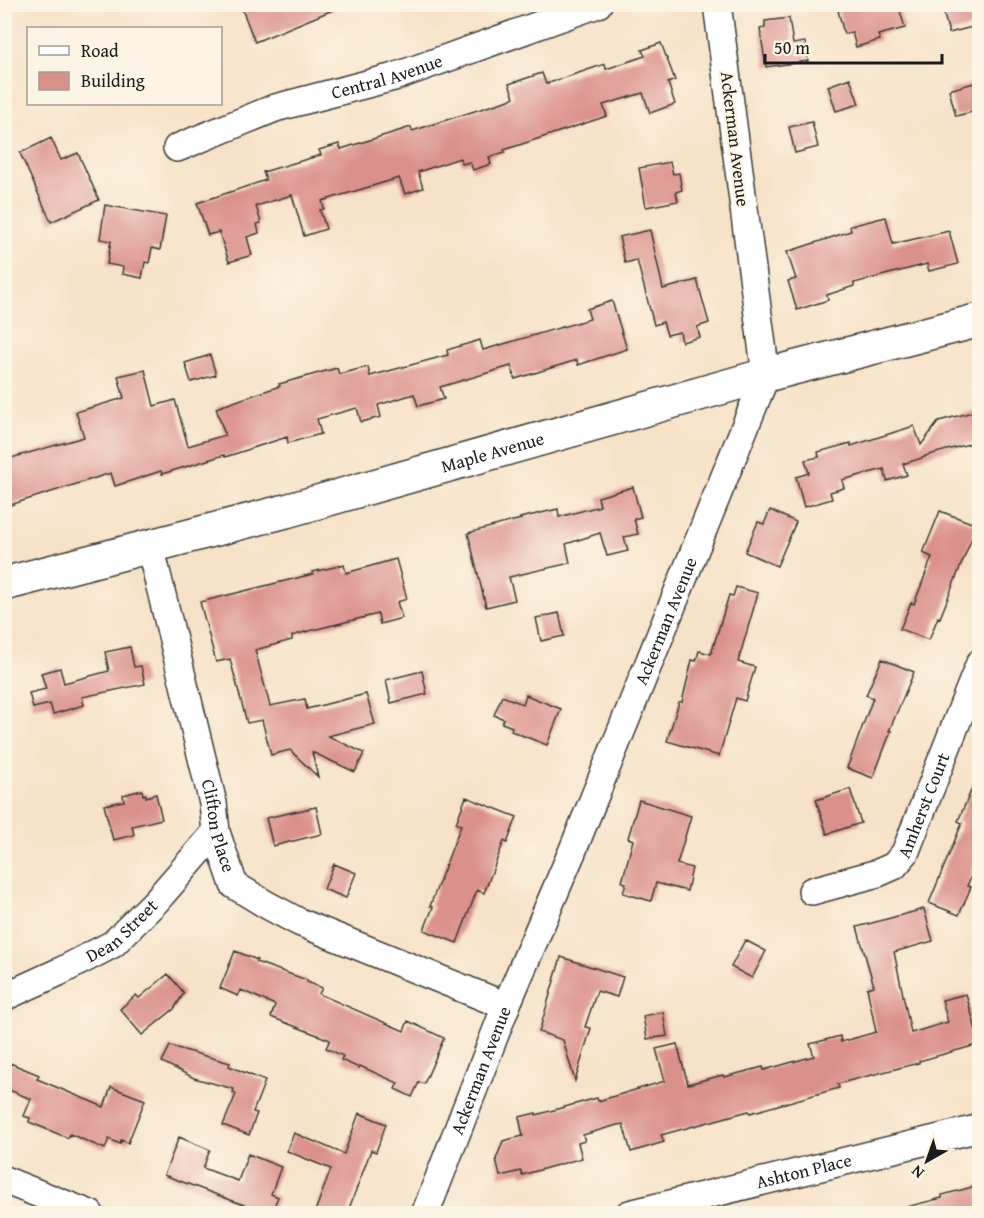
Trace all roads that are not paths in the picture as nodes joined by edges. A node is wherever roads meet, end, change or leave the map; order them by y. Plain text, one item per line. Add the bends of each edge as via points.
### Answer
1 (598, 4) edge
2 (717, 4) edge
3 (177, 147) dead end
4 (980, 320) edge
5 (766, 375) junction
6 (150, 546) junction
7 (4, 584) edge
8 (980, 663) edge
9 (216, 832) junction
10 (812, 891) dead end
11 (4, 997) edge
12 (506, 1006) junction
13 (980, 1128) edge
14 (4, 1180) edge
15 (90, 1214) edge
16 (425, 1214) edge
17 (629, 1214) edge

1 - 3 street, Central Avenue via 394,77 275,108
2 - 5 street, Ackerman Avenue
4 - 5 main road, Maple Avenue
5 - 6 main road, Maple Avenue
5 - 12 street, Ackerman Avenue
6 - 7 main road, Maple Avenue
6 - 9 street, Clifton Place via 213,803
8 - 10 street, Amherst Court via 905,853 894,866 878,873
9 - 11 street, Dean Street via 113,944
9 - 12 street, Clifton Place via 234,885 267,905 299,922
12 - 16 street, Ackerman Avenue
13 - 17 street, Ashton Place
14 - 15 street

